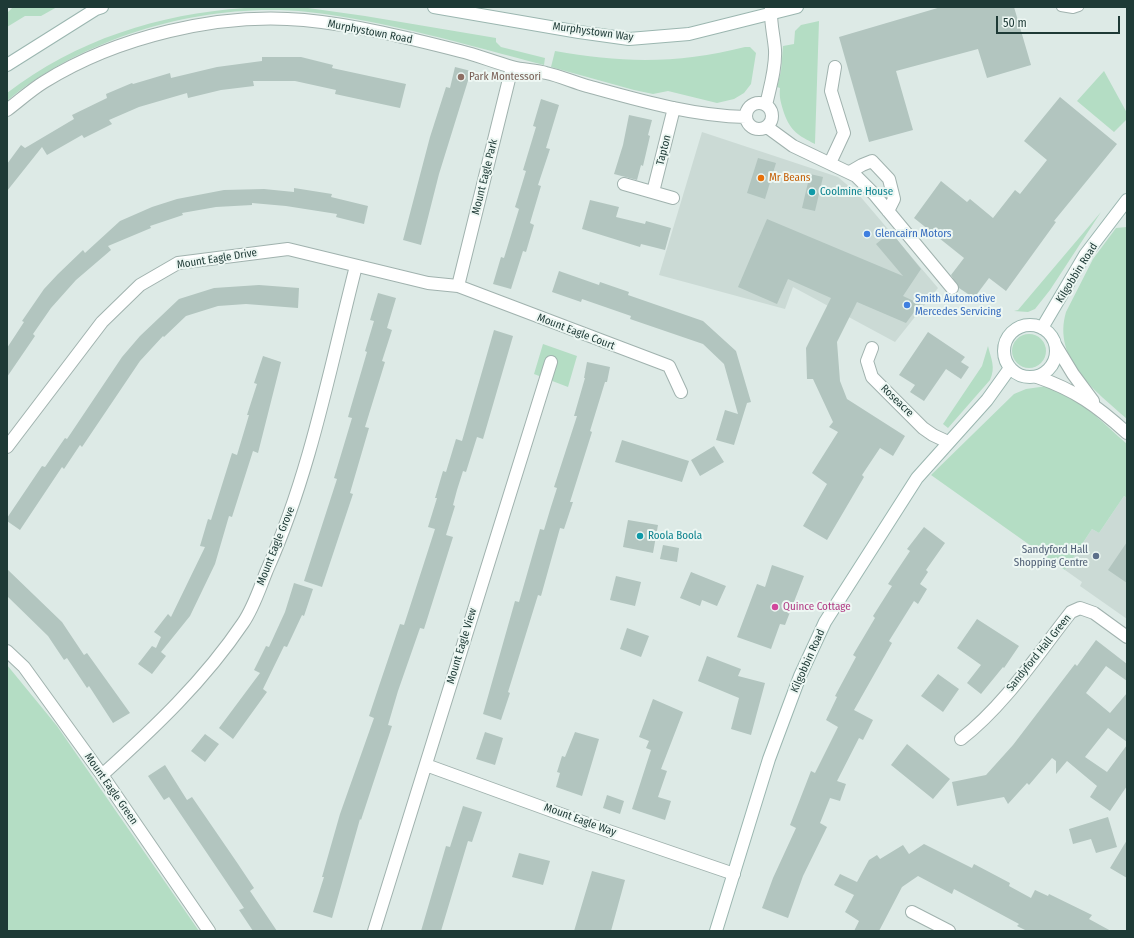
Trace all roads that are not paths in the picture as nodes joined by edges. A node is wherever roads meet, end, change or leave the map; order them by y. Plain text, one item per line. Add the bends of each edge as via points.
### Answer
1 (102, 7) edge
2 (434, 7) edge
3 (797, 7) edge
4 (1061, 7) edge
5 (1079, 7) edge
6 (771, 11) edge
7 (7, 65) edge
8 (512, 67) junction
9 (835, 67) dead end
10 (766, 105) junction
11 (674, 108) junction
12 (7, 110) edge
13 (746, 117) junction
14 (767, 127) junction
15 (830, 163) junction
16 (850, 172) junction
17 (624, 184) dead end
18 (653, 192) junction
19 (673, 198) dead end
20 (1127, 200) edge
21 (888, 211) junction
22 (356, 266) junction
23 (458, 286) junction
24 (952, 288) dead end
25 (1042, 328) junction
26 (1056, 346) junction
27 (872, 348) dead end
28 (550, 362) dead end
29 (1010, 368) junction
30 (1037, 377) junction
31 (681, 392) dead end
32 (1098, 407) junction
33 (1127, 433) edge
34 (948, 442) junction
35 (7, 447) edge
36 (1127, 637) edge
37 (7, 651) edge
38 (961, 738) dead end
39 (426, 765) junction
40 (102, 775) junction
41 (734, 874) junction
42 (912, 912) dead end
43 (943, 930) edge
44 (209, 931) edge
45 (374, 931) edge
46 (716, 931) edge

1 - 7 street
2 - 6 street, Murphystown Way via 629,39 689,34
3 - 6 street, Murphystown Way
4 - 5 lane
6 - 10 street via 775,50 772,81
8 - 11 street, Murphystown Road via 546,73
8 - 12 street, Murphystown Road via 461,51 367,30 306,20 273,18 232,21 195,26 122,45 43,82
8 - 23 street, Mount Eagle Park
9 - 15 street via 831,91 844,133
10 - 13 street via 758,103 751,106
10 - 14 street via 772,114
11 - 13 street, Murphystown Road via 717,116
11 - 18 street, Tapton
13 - 14 street via 752,128
14 - 15 street via 793,146
15 - 16 street
16 - 21 street
16 - 21 street via 872,161 889,179 894,198
17 - 18 street
18 - 19 street
20 - 25 street, Kilgobbin Road via 1085,255
21 - 24 street
22 - 23 street, Mount Eagle Drive via 428,283
22 - 35 street, Mount Eagle Drive via 288,249 178,264 140,285 102,322
22 - 40 street, Mount Eagle Grove via 309,452 281,539 244,621 204,675 152,730
23 - 31 street, Mount Eagle Court via 669,366
25 - 26 street via 1052,337
25 - 29 street via 1032,324 1023,325 1008,335 1003,351
26 - 30 street via 1051,367
26 - 32 street via 1072,374
27 - 34 street, Roseacre via 867,361 872,377 923,428
28 - 39 street, Mount Eagle View
29 - 30 street via 1020,376
29 - 34 street, Kilgobbin Road via 987,400
30 - 32 street via 1063,386
32 - 33 street
34 - 41 street, Kilgobbin Road via 917,478 825,622 800,676 777,738
36 - 38 street, Sandyford Hall Green via 1094,613 1080,608 1071,612 997,706 978,726
37 - 40 street, Mount Eagle Green via 24,667
39 - 41 street, Mount Eagle Way
39 - 45 street, Mount Eagle View
40 - 44 street, Mount Eagle Green
41 - 46 street, Kilgobbin Road
42 - 43 street

